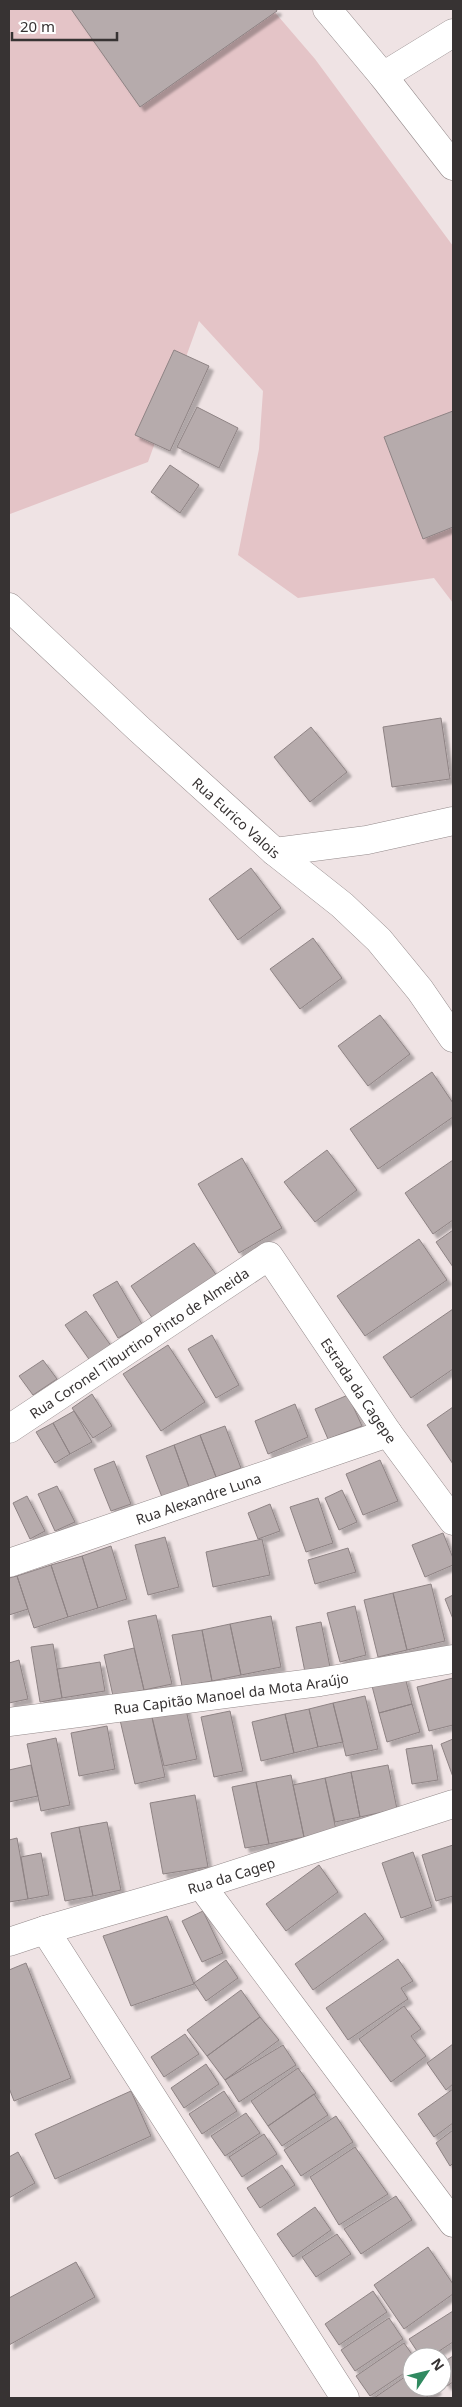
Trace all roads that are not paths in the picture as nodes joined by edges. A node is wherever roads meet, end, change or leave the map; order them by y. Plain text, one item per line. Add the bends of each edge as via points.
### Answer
1 (327, 9) edge
2 (453, 33) edge
3 (383, 76) junction
4 (453, 166) edge
5 (9, 607) edge
6 (453, 821) edge
7 (276, 852) junction
8 (453, 1038) edge
9 (269, 1256) joint
10 (9, 1429) edge
11 (388, 1433) junction
12 (453, 1521) edge
13 (9, 1564) edge
14 (453, 1659) edge
15 (9, 1722) edge
16 (453, 1804) edge
17 (200, 1885) junction
18 (45, 1930) junction
19 (9, 1942) edge
20 (453, 2223) edge
21 (346, 2398) edge

1 - 3 street
2 - 3 street
3 - 4 street
5 - 7 street, Rua Eurico Valois via 138,729
6 - 7 street via 367,840
7 - 8 street, Rua Eurico Valois via 342,905 379,940 420,990
9 - 10 street, Rua Coronel Tiburtino Pinto de Almeida
9 - 11 street, Estrada da Cagepe
11 - 12 street, Estrada da Cagepe
11 - 13 street, Rua Alexandre Luna
14 - 15 street, Rua Capitão Manoel da Mota Araújo via 320,1682
16 - 17 street, Rua da Cagep
17 - 18 street, Rua da Cagep
17 - 20 street
18 - 19 street, Rua da Cagep
18 - 21 street

